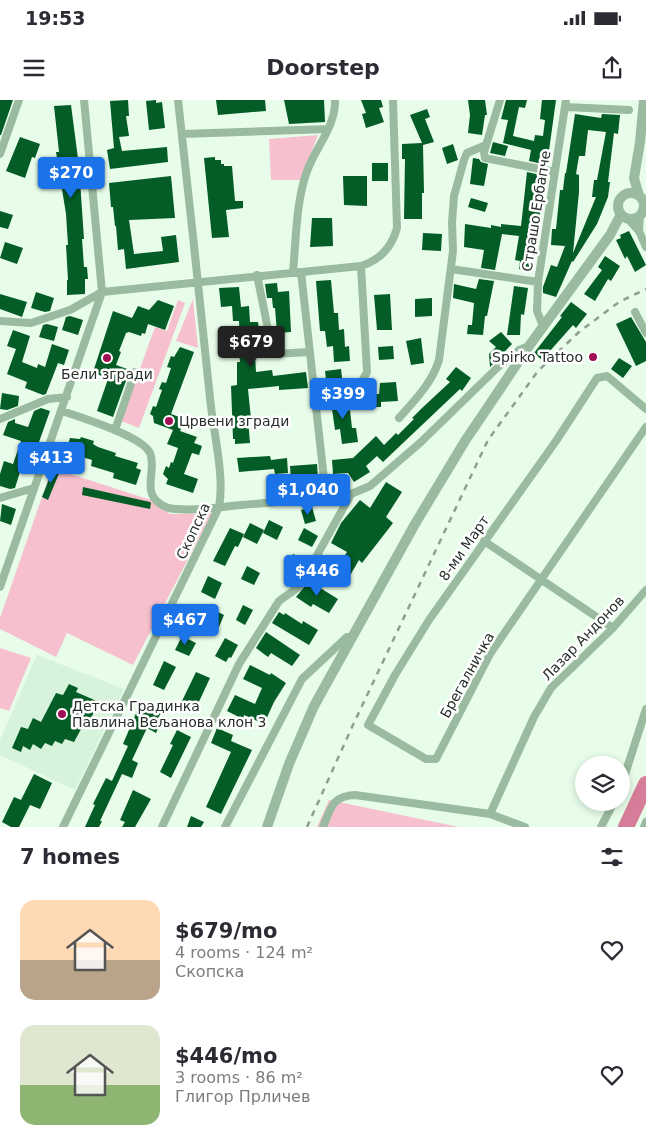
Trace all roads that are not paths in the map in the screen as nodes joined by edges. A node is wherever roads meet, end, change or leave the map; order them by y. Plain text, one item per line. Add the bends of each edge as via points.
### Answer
1 (20, 100) edge
2 (84, 100) edge
3 (178, 100) edge
4 (335, 100) edge
5 (394, 100) edge
6 (500, 100) edge
7 (644, 100) edge
8 (566, 104) edge
9 (629, 110) dead end
10 (328, 129) junction
11 (182, 134) junction
12 (486, 145) junction
13 (0, 154) edge
14 (555, 172) junction
15 (634, 178) junction
16 (625, 195) junction
17 (638, 196) junction
18 (643, 209) edge
19 (625, 217) junction
20 (639, 231) junction
21 (646, 247) edge
22 (361, 266) junction
23 (451, 269) junction
24 (297, 272) junction
25 (257, 275) junction
26 (199, 281) junction
27 (538, 282) junction
28 (102, 292) junction
29 (635, 312) dead end
30 (0, 321) edge
31 (542, 326) junction
32 (646, 333) edge
33 (528, 346) junction
34 (310, 352) junction
35 (135, 372) dead end
36 (315, 395) junction
37 (67, 397) junction
38 (646, 409) edge
39 (62, 411) junction
40 (399, 418) dead end
41 (0, 419) edge
42 (646, 427) edge
43 (115, 430) junction
44 (34, 488) junction
45 (351, 494) junction
46 (326, 497) junction
47 (0, 498) edge
48 (219, 507) junction
49 (484, 541) junction
50 (542, 580) junction
51 (0, 586) edge
52 (646, 590) edge
53 (613, 628) junction
54 (352, 637) junction
55 (646, 708) edge
56 (436, 759) joint
57 (630, 759) edge
58 (609, 811) edge
59 (490, 814) junction
60 (646, 822) edge
61 (63, 827) edge
62 (162, 827) edge
63 (225, 827) edge
64 (267, 827) edge
65 (323, 827) edge
66 (525, 827) edge
67 (601, 827) edge
68 (644, 827) edge

1 - 13 street
2 - 28 street
3 - 11 street, Скопска
4 - 10 street via 334,117
5 - 22 street via 397,228 385,252
6 - 12 street
7 - 15 street
8 - 9 street
8 - 14 street, Страшо Ербапче
10 - 11 street
10 - 24 street via 305,175 300,205
11 - 26 street, Скопска
12 - 14 street via 485,158
12 - 23 street via 468,153 464,160 454,196
14 - 27 street, Страшо Ербапче
15 - 16 street
15 - 17 street
16 - 17 street
16 - 19 street via 619,202
17 - 18 street
18 - 19 street via 635,218
18 - 20 street
19 - 20 street
19 - 31 street
20 - 21 street
22 - 24 street
22 - 36 street via 367,372 357,390
23 - 27 street
23 - 40 street via 443,341 435,373
24 - 25 street
24 - 34 street
25 - 26 street
25 - 34 street via 273,354
26 - 28 street
26 - 48 street, Скопска via 221,492
27 - 31 street, Страшо Ербапче via 537,310
28 - 30 street via 70,310 31,323
28 - 37 street
29 - 32 street
31 - 33 street
33 - 45 street via 498,367 370,486
33 - 54 street via 460,449
34 - 36 street
35 - 43 street
36 - 46 street
37 - 39 street
37 - 41 street via 48,399
38 - 49 street, 8-ми Март via 607,376 597,378
39 - 43 street
39 - 44 street
42 - 50 street, Брегалничка
43 - 48 street via 143,445 149,452 151,488 160,504 178,510
44 - 47 street
44 - 51 street
45 - 46 street
45 - 62 street via 300,586 278,601 239,664
46 - 48 street
48 - 61 street, Скопска
49 - 50 street
49 - 56 street, 8-ми Март via 400,667 368,725 426,759
50 - 53 street
50 - 56 street, Брегалничка via 490,654
52 - 53 street, Лазар Андонов
53 - 59 street, Лазар Андонов via 577,661 542,701
54 - 63 street via 348,637 302,679
54 - 64 street via 314,706
55 - 57 street
58 - 67 street
59 - 65 street via 348,795 333,804
59 - 66 street
60 - 68 street

